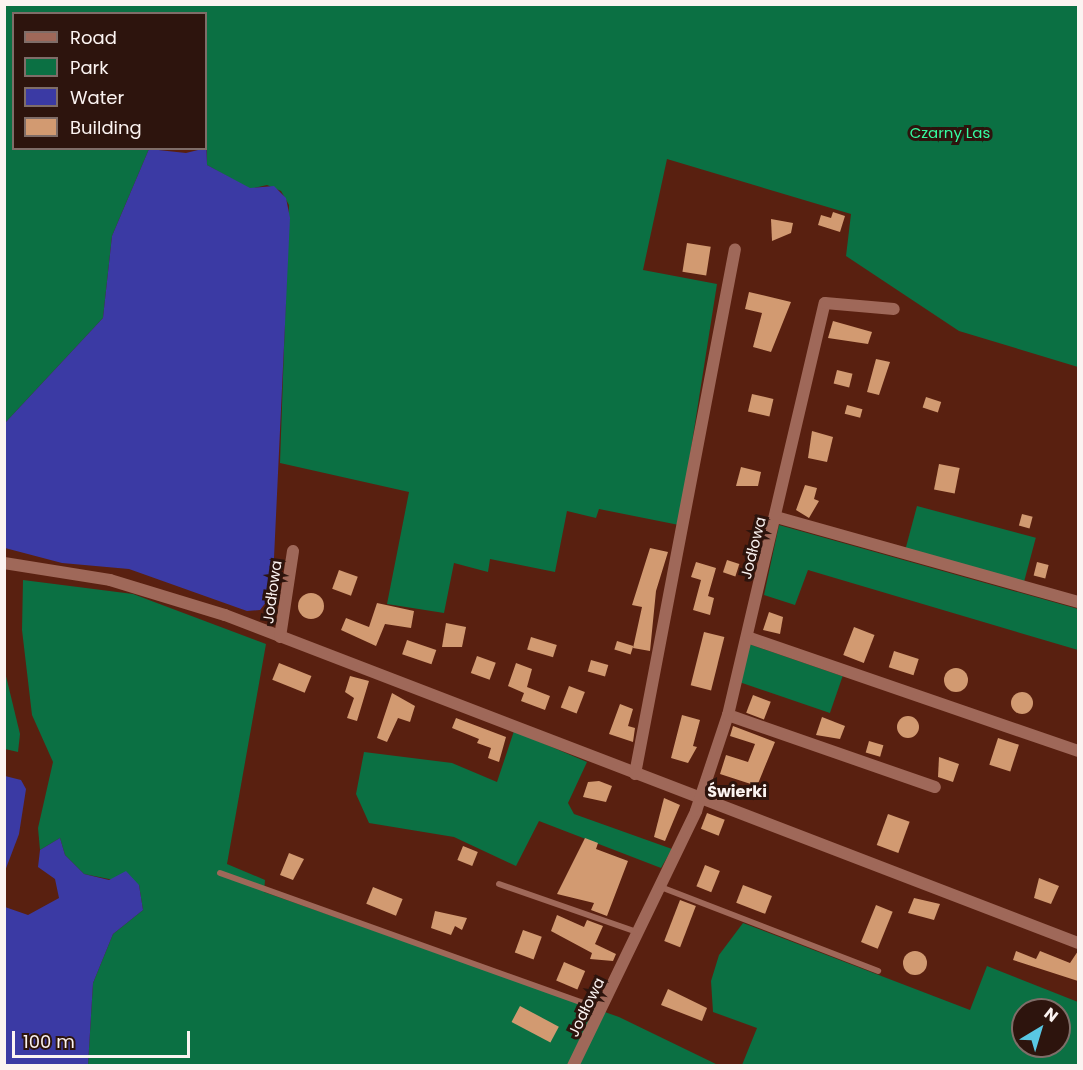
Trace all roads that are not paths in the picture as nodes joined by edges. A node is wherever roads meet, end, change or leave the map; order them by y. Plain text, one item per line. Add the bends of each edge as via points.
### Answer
1 (735, 249) dead end
2 (894, 309) dead end
3 (776, 517) junction
4 (292, 551) dead end
5 (4, 563) edge
6 (1078, 602) edge
7 (280, 637) junction
8 (747, 637) junction
9 (728, 715) junction
10 (1078, 751) edge
11 (635, 774) junction
12 (935, 787) dead end
13 (700, 798) junction
14 (220, 873) dead end
15 (499, 884) dead end
16 (657, 886) junction
17 (634, 931) junction
18 (1078, 943) edge
19 (878, 971) dead end
20 (604, 1010) junction
21 (573, 1065) edge

1 - 11 street
2 - 3 street, Jodłowa via 825,303
3 - 6 street
3 - 8 street, Jodłowa
4 - 7 street, Jodłowa
5 - 7 street, Jodłowa via 110,580
7 - 11 street, Jodłowa
8 - 9 street, Jodłowa
8 - 10 street
9 - 12 street
9 - 13 street, Jodłowa
11 - 13 street, Jodłowa
13 - 16 street, Jodłowa
13 - 18 street, Jodłowa
14 - 20 lane
15 - 17 lane
16 - 17 street, Jodłowa
16 - 19 lane
17 - 20 street, Jodłowa
20 - 21 street, Jodłowa

